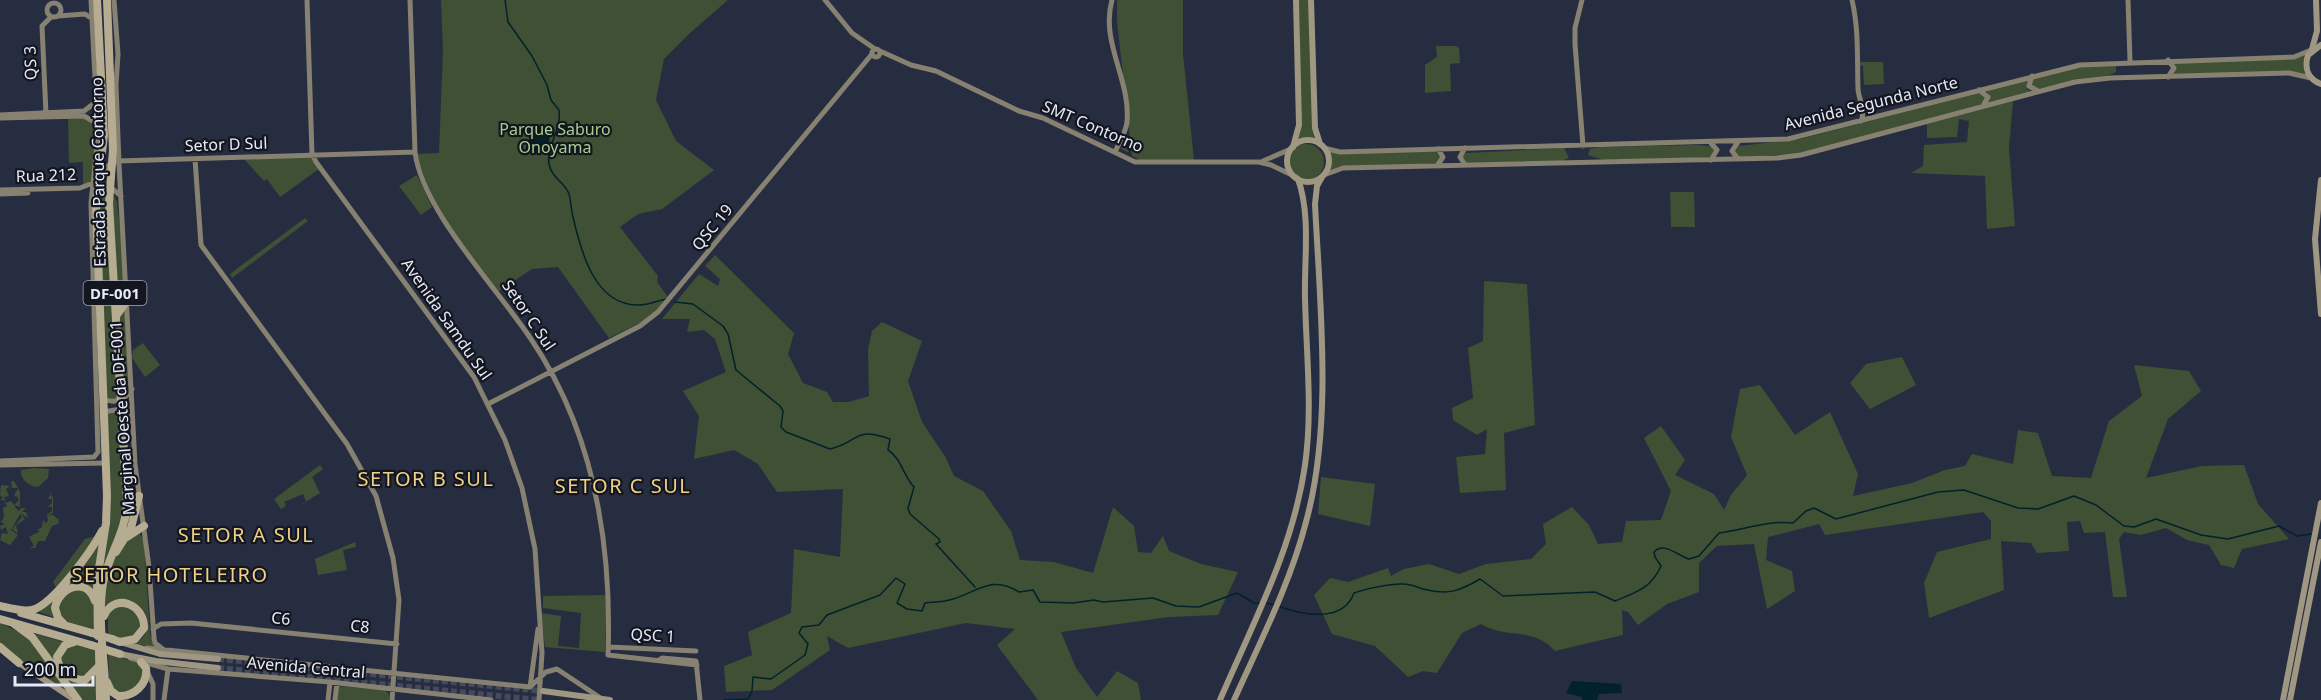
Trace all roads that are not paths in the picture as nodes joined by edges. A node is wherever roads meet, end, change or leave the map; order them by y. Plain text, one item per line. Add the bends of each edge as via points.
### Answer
1 (61, 0) edge
2 (92, 0) edge
3 (97, 0) edge
4 (107, 0) edge
5 (114, 0) edge
6 (307, 0) edge
7 (410, 0) edge
8 (836, 0) edge
9 (1112, 0) edge
10 (1296, 0) edge
11 (1311, 0) edge
12 (1582, 0) edge
13 (1852, 0) edge
14 (2128, 0) edge
15 (2316, 0) edge
16 (54, 1) edge
17 (827, 3) edge
18 (61, 8) junction
19 (91, 9) junction
20 (69, 14) junction
21 (85, 14) junction
22 (55, 17) junction
23 (91, 18) junction
24 (117, 18) junction
25 (109, 26) junction
26 (2321, 45) edge
27 (2312, 50) junction
28 (876, 53) junction
29 (2168, 60) junction
30 (2130, 61) junction
31 (2032, 76) junction
32 (2168, 77) junction
33 (2311, 78) junction
34 (2320, 85) edge
35 (1979, 90) junction
36 (2040, 91) junction
37 (111, 94) junction
38 (97, 101) junction
39 (117, 105) junction
40 (1983, 106) junction
41 (1864, 112) junction
42 (46, 114) junction
43 (69, 114) junction
44 (0, 117) edge
45 (1870, 119) junction
46 (1861, 121) junction
47 (98, 124) junction
48 (1738, 142) junction
49 (1711, 143) junction
50 (1322, 146) junction
51 (1582, 146) junction
52 (1293, 147) junction
53 (1465, 148) junction
54 (1438, 149) junction
55 (415, 152) junction
56 (1115, 152) junction
57 (312, 154) junction
58 (195, 159) junction
59 (1711, 159) junction
60 (1738, 159) junction
61 (1259, 162) junction
62 (115, 163) junction
63 (1465, 165) junction
64 (1437, 166) junction
65 (1323, 176) junction
66 (1297, 178) junction
67 (2321, 180) edge
68 (96, 184) junction
69 (109, 186) junction
70 (84, 190) junction
71 (0, 192) edge
72 (121, 196) junction
73 (91, 203) junction
74 (2321, 254) edge
75 (2317, 262) junction
76 (95, 264) junction
77 (126, 302) junction
78 (2321, 314) edge
79 (116, 316) junction
80 (550, 372) junction
81 (1321, 374) junction
82 (1307, 377) junction
83 (1308, 386) junction
84 (1321, 386) junction
85 (132, 389) junction
86 (100, 397) junction
87 (120, 400) junction
88 (488, 404) junction
89 (121, 409) junction
90 (99, 417) junction
91 (133, 423) junction
92 (0, 463) edge
93 (105, 463) junction
94 (138, 496) junction
95 (2321, 506) edge
96 (106, 524) junction
97 (144, 526) junction
98 (126, 538) junction
99 (2321, 542) edge
100 (2316, 550) junction
101 (112, 558) junction
102 (0, 606) edge
103 (96, 608) junction
104 (152, 615) junction
105 (0, 619) edge
106 (103, 621) junction
107 (539, 621) junction
108 (13, 623) junction
109 (161, 624) junction
110 (67, 626) junction
111 (153, 629) junction
112 (320, 636) joint
113 (116, 641) junction
114 (80, 642) junction
115 (397, 644) junction
116 (135, 647) junction
117 (609, 647) junction
118 (534, 648) junction
119 (0, 649) edge
120 (164, 650) junction
121 (696, 651) dead end
122 (542, 653) junction
123 (120, 654) junction
124 (218, 659) tunnel mouth
125 (141, 662) junction
126 (19, 663) joint
127 (99, 666) junction
128 (218, 668) tunnel mouth
129 (168, 669) junction
130 (147, 672) junction
131 (394, 675) junction
132 (542, 677) junction
133 (105, 678) junction
134 (333, 682) junction
135 (530, 687) junction
136 (393, 688) junction
137 (541, 695) edge
138 (65, 697) edge
139 (605, 699) edge
140 (77, 700) edge
141 (100, 700) edge
142 (106, 700) edge
143 (153, 700) edge
144 (164, 700) edge
145 (328, 700) edge
146 (335, 700) edge
147 (392, 700) edge
148 (491, 700) edge
149 (610, 700) edge
150 (700, 700) edge
151 (1220, 700) edge
152 (1234, 700) edge
153 (2283, 700) edge
154 (2290, 700) edge

1 - 18 main road
2 - 19 main road
3 - 68 highway, Estrada Parque Contorno / DF-001 via 104,135
4 - 25 highway, Estrada Parque Contorno / DF-001
5 - 24 main road, Marginal Oeste da DF-001
6 - 57 main road
7 - 55 main road, Setor C Sul
8 - 17 main road
9 - 56 main road via 1109,12 1114,59 1123,75 1127,120
10 - 52 main road via 1299,125
11 - 50 main road via 1315,128
12 - 51 main road via 1575,44
13 - 41 main road
14 - 30 main road
15 - 27 main road via 2317,31
16 - 18 main road
16 - 22 main road via 46,10
17 - 28 main road via 852,33
18 - 20 main road
18 - 22 main road
19 - 21 main road
19 - 23 main road
20 - 21 main road
20 - 22 main road
21 - 23 main road
22 - 42 main road, QS 3 via 42,26
23 - 38 main road
24 - 25 highway
24 - 39 main road, Marginal Oeste da DF-001
25 - 37 highway, Estrada Parque Contorno / DF-001
26 - 27 main road
27 - 29 main road, Avenida Segunda Norte via 2294,57
27 - 33 main road via 2306,67
28 - 56 main road, SMT Contorno via 936,72
28 - 80 main road, QSC 19 via 658,312 640,326
29 - 30 main road, Avenida Segunda Norte
29 - 32 main road via 2174,68
30 - 31 main road, Avenida Segunda Norte via 2088,63
31 - 35 main road, Avenida Segunda Norte
31 - 36 main road via 2029,86
32 - 33 main road, Avenida Segunda Norte via 2289,73
32 - 36 main road, Avenida Segunda Norte via 2095,79
33 - 34 main road
35 - 40 main road via 1988,97
35 - 45 main road, Avenida Segunda Norte
36 - 40 main road, Avenida Segunda Norte
37 - 39 highway
37 - 62 highway, Estrada Parque Contorno / DF-001
38 - 43 main road via 89,110
38 - 47 main road
39 - 62 main road, Marginal Oeste da DF-001
40 - 60 main road, Avenida Segunda Norte via 1801,155
41 - 45 main road
41 - 46 main road
42 - 43 main road
42 - 44 main road
43 - 44 main road
43 - 47 main road via 88,117
45 - 46 main road, Avenida Segunda Norte
46 - 48 main road, Avenida Segunda Norte via 1797,138
47 - 68 main road
48 - 49 main road, Avenida Segunda Norte
48 - 60 main road via 1732,151
49 - 51 main road, Avenida Segunda Norte
49 - 59 main road via 1717,150
50 - 52 main road via 1308,141
50 - 54 main road, Avenida Segunda Norte via 1340,152
50 - 65 main road via 1329,164
51 - 53 main road, Avenida Segunda Norte
52 - 61 main road, SMT Contorno
52 - 66 main road via 1287,161
53 - 54 main road, Avenida Segunda Norte
53 - 63 main road via 1460,157
54 - 64 main road via 1443,157
55 - 57 main road, Setor D Sul
55 - 80 main road, Setor C Sul via 419,173 435,207
56 - 61 main road, SMT Contorno via 1147,164
57 - 58 main road, Setor D Sul
57 - 88 main road, Avenida Samdu Sul via 340,198 456,352
58 - 62 main road, Setor D Sul
58 - 115 main road via 201,245 347,444 370,482 388,537 399,600
59 - 60 main road, Avenida Segunda Norte
59 - 63 main road, Avenida Segunda Norte
61 - 66 main road, SMT Contorno
62 - 68 main road, Rua 212
62 - 69 highway, Estrada Parque Contorno / DF-001
62 - 72 main road, Marginal Oeste da DF-001
63 - 64 main road, Avenida Segunda Norte
64 - 65 main road, Avenida Segunda Norte via 1343,168
65 - 66 main road via 1311,182
65 - 81 main road via 1315,204
66 - 82 main road via 1303,199
67 - 75 main road via 2315,228
68 - 69 main road
68 - 70 main road, Rua 212
68 - 71 main road, Rua 212
68 - 73 main road
68 - 76 highway, Estrada Parque Contorno / DF-001
69 - 72 main road
69 - 79 highway, Estrada Parque Contorno / DF-001
70 - 71 main road
70 - 73 main road
72 - 77 main road, Marginal Oeste da DF-001
73 - 76 main road
74 - 75 main road
75 - 78 main road
76 - 86 highway, Estrada Parque Contorno / DF-001
77 - 79 highway
77 - 85 main road, Marginal Oeste da DF-001
79 - 87 highway, Estrada Parque Contorno / DF-001
80 - 88 main road, QSC 19
80 - 117 main road, Setor C Sul via 578,437 598,505 609,576
81 - 82 main road via 1315,379
81 - 84 main road
82 - 83 main road
83 - 84 main road
83 - 151 main road via 1307,446 1289,536
84 - 152 main road via 1316,476 1302,537 1282,594
85 - 87 main road
85 - 91 main road, Marginal Oeste da DF-001
86 - 87 main road via 109,402
86 - 90 highway, Estrada Parque Contorno / DF-001
87 - 89 highway, Estrada Parque Contorno / DF-001
88 - 107 main road, Avenida Samdu Sul via 514,462 530,521
89 - 90 main road
89 - 91 main road
89 - 101 highway, Estrada Parque Contorno / DF-001 via 126,511
90 - 92 main road via 98,454
90 - 93 highway, Estrada Parque Contorno / DF-001
91 - 94 main road, Marginal Oeste da DF-001
92 - 93 main road
93 - 96 highway, Estrada Parque Contorno / DF-001
94 - 97 main road, Marginal Oeste da DF-001
94 - 98 highway
95 - 100 main road
96 - 102 highway via 88,553 45,603 29,611
96 - 103 highway, Estrada Parque Contorno / DF-001
97 - 98 highway
97 - 104 main road, Marginal Oeste da DF-001
98 - 101 highway
99 - 100 main road
100 - 153 main road
100 - 154 main road
101 - 106 highway, Estrada Parque Contorno / DF-001 via 103,582
102 - 110 highway
103 - 110 highway via 92,593 85,587 74,586 64,591 55,608 58,618
103 - 127 highway, Estrada Parque Contorno / DF-001
104 - 109 main road
104 - 111 main road, Marginal Oeste da DF-001
105 - 108 highway
106 - 113 highway via 106,610 115,603 126,603 140,613 142,633 135,639
106 - 133 highway, Estrada Parque Contorno / DF-001
107 - 118 main road
107 - 122 main road, Avenida Samdu Sul
108 - 114 highway
108 - 140 highway via 32,637
109 - 111 main road
109 - 112 main road, C6
110 - 113 highway, bridge
111 - 120 main road, Marginal Oeste da DF-001 via 155,643
112 - 115 main road, C8
113 - 116 main road
114 - 123 highway, bridge
114 - 127 highway via 61,648 57,657 60,667 81,680
115 - 131 main road
116 - 120 main road, Avenida Central
116 - 124 main road via 160,654
117 - 121 main road, QSC 1
117 - 150 main road, Setor C Sul via 608,656 697,663
118 - 122 main road
118 - 135 main road
119 - 126 highway
120 - 131 main road, Avenida Central
122 - 132 main road, Avenida Samdu Sul
123 - 125 main road, Avenida Central
123 - 128 main road
125 - 129 main road, Avenida Central
125 - 130 highway
126 - 138 main road
127 - 141 highway, Estrada Parque Contorno / DF-001
129 - 134 main road, Avenida Central
129 - 144 main road
130 - 133 highway via 141,687 127,696 114,694
130 - 143 main road via 153,684
131 - 135 main road, Avenida Central
131 - 136 main road
132 - 135 main road
132 - 137 main road, Avenida Samdu Sul
132 - 139 main road via 557,669
133 - 142 highway, Estrada Parque Contorno / DF-001
134 - 136 main road, Avenida Central
134 - 145 main road
134 - 146 main road
136 - 147 main road
136 - 148 main road, Avenida Central
137 - 139 main road
138 - 140 main road
139 - 149 main road

